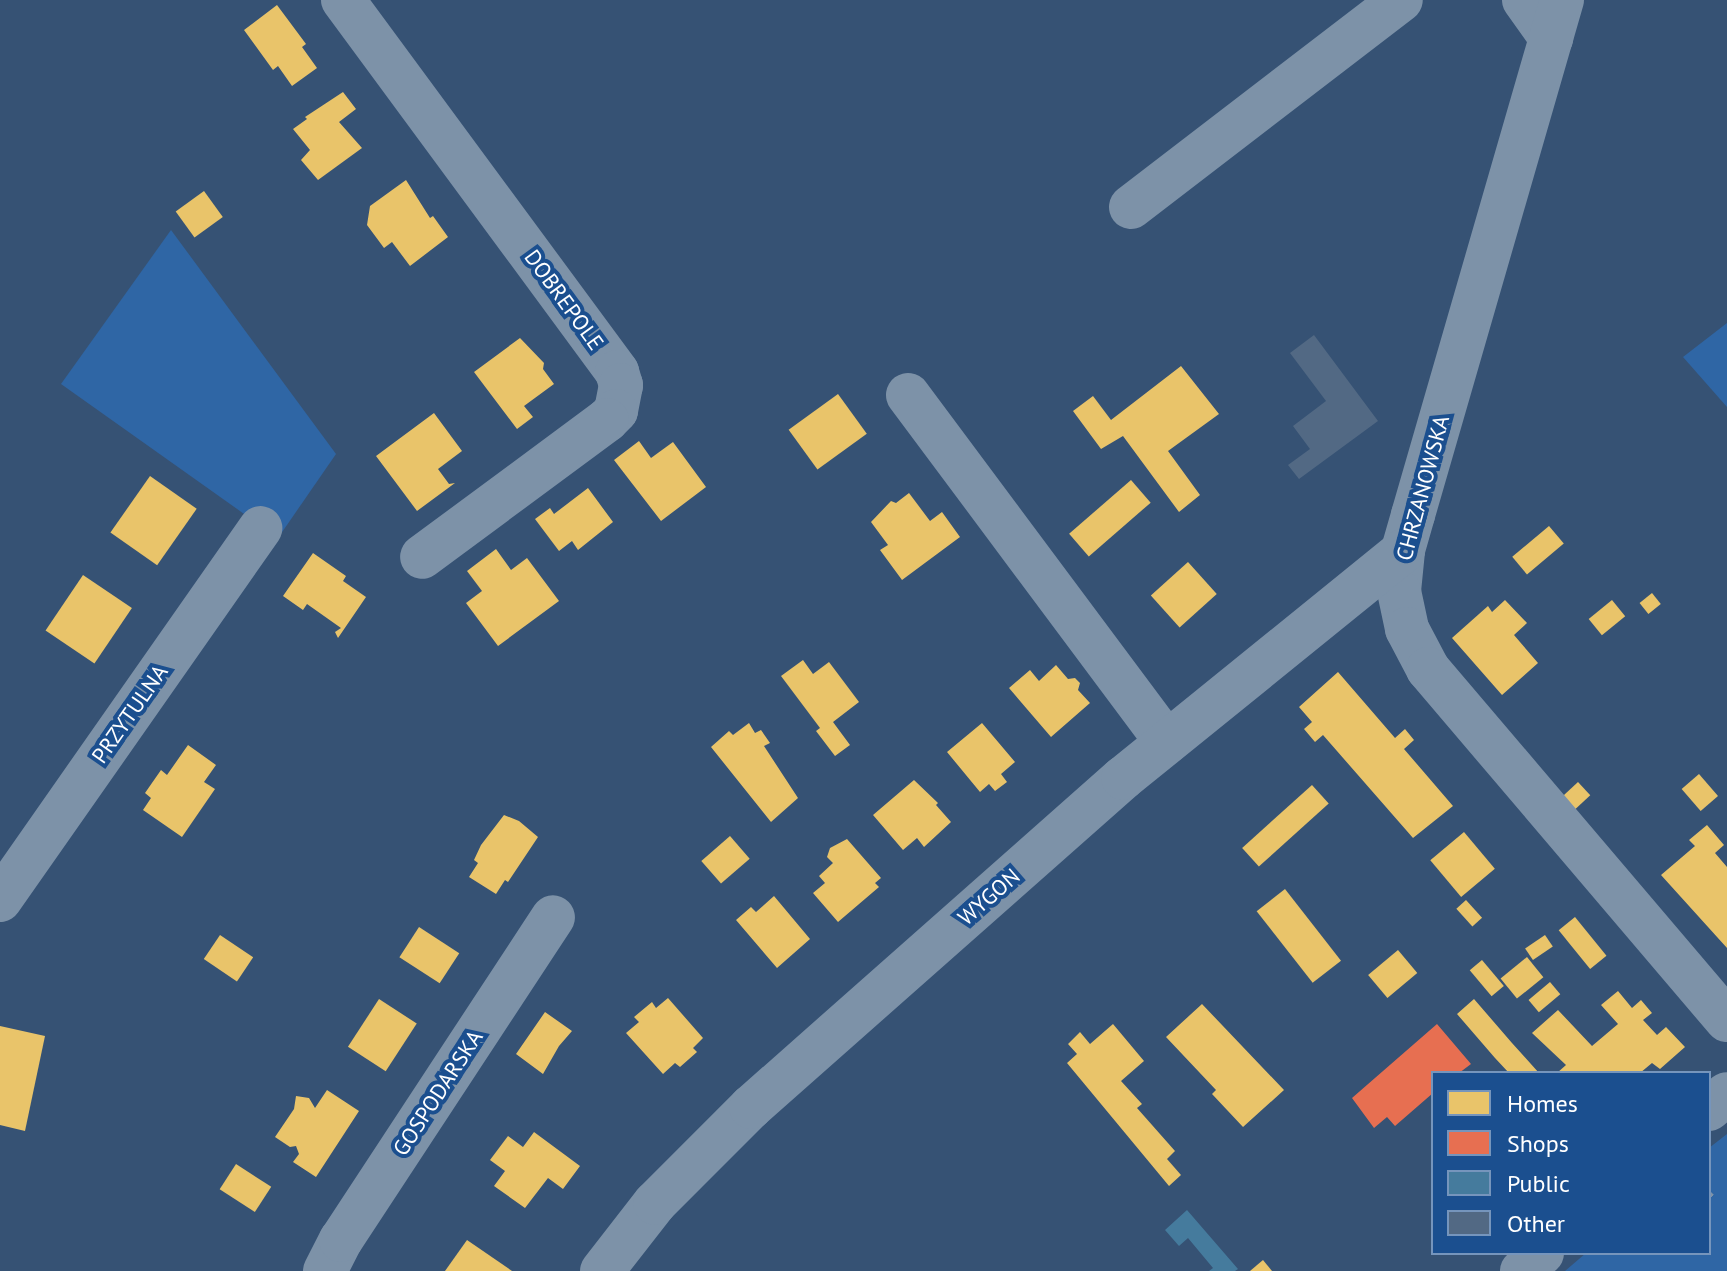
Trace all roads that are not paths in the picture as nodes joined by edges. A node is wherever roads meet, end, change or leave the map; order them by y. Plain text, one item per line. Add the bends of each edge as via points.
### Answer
1 (343, 0) edge
2 (1401, 0) edge
3 (1524, 0) edge
4 (1556, 19) edge
5 (1131, 207) dead end
6 (908, 395) dead end
7 (260, 528) dead end
8 (1403, 551) junction
9 (422, 557) dead end
10 (1167, 742) junction
11 (0, 900) edge
12 (553, 917) dead end
13 (1727, 1020) edge
14 (1540, 1255) edge
15 (325, 1271) edge
16 (602, 1271) edge
17 (1522, 1271) edge

1 - 9 street, DOBREPOLE via 617,372 621,385 616,411 607,420
2 - 5 street
3 - 4 street
4 - 8 street, CHRZANOWSKA
6 - 10 street
7 - 11 street, PRZYTULNA
8 - 10 street, WYGON
8 - 13 street, CHRZANOWSKA via 1399,591 1407,629 1428,669
10 - 16 street, WYGON via 706,1149
12 - 15 street, GOSPODARSKA
14 - 17 street

